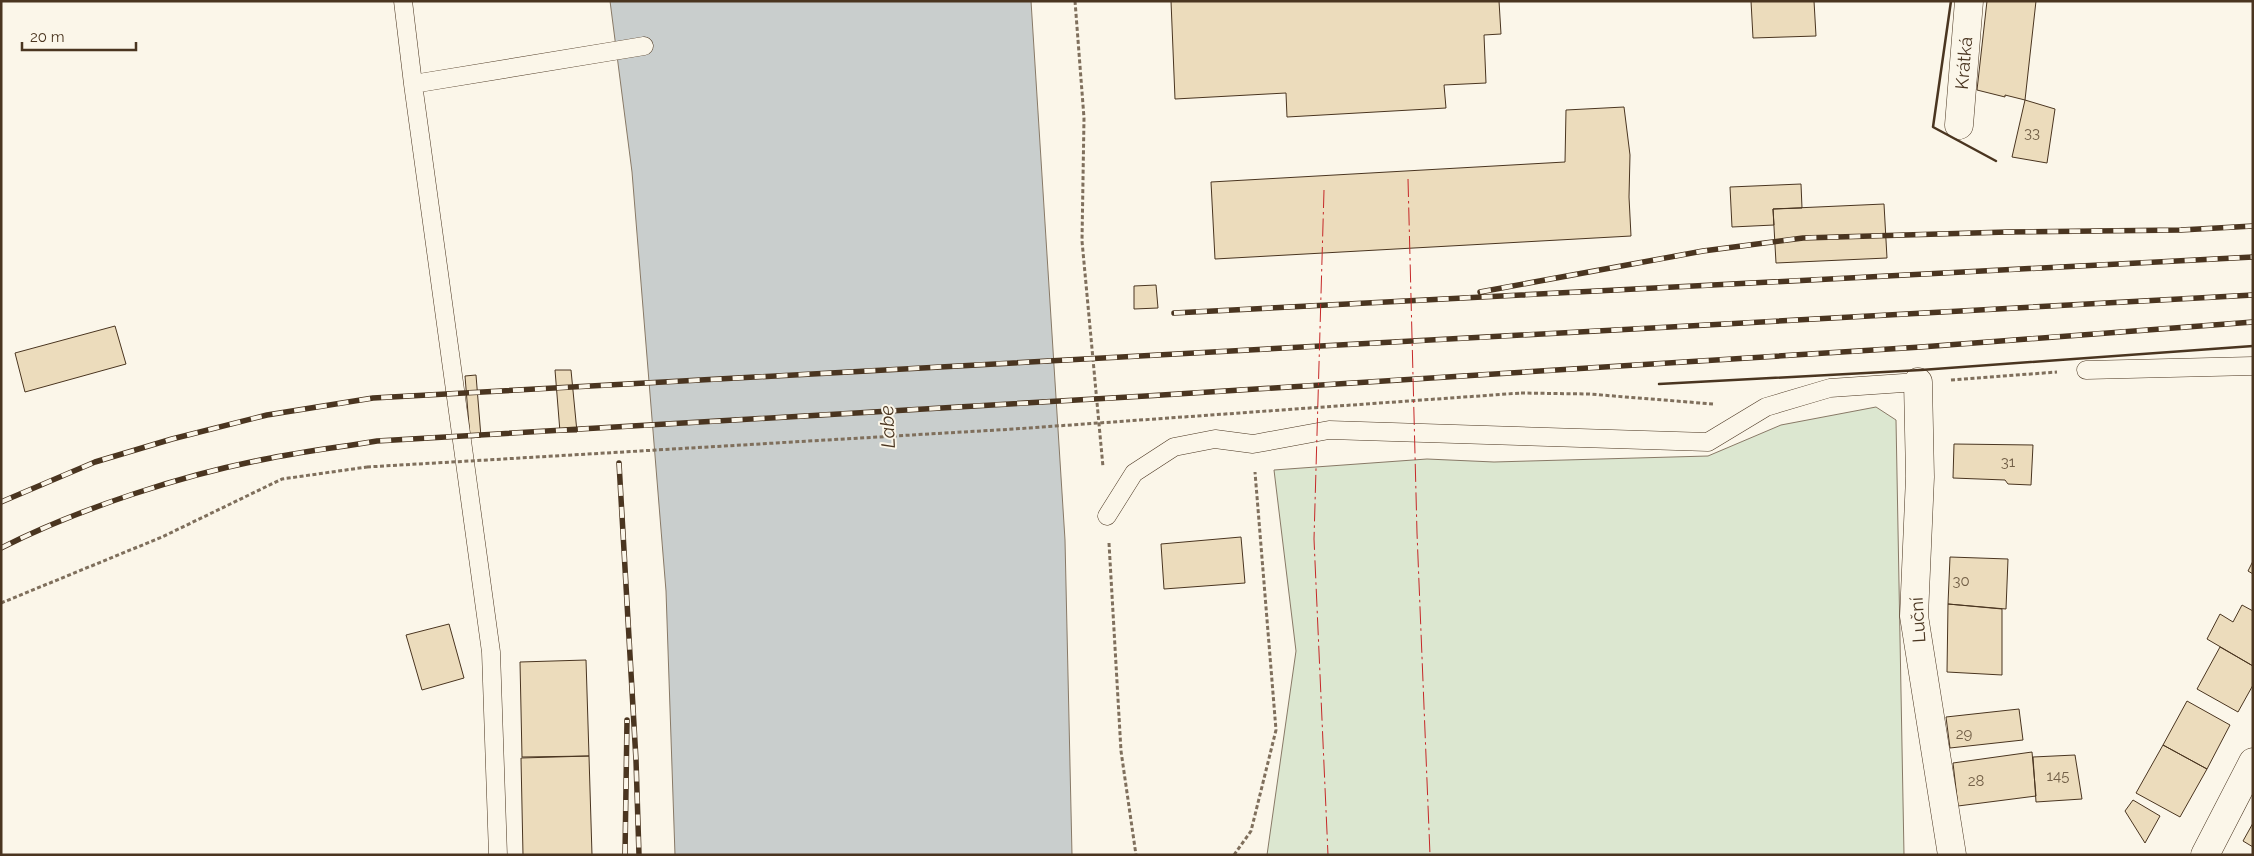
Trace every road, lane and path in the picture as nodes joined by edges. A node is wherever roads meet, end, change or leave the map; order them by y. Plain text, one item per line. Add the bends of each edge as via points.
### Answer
1 (403, 1) edge
2 (1075, 1) edge
3 (1970, 1) edge
4 (644, 46) dead end
5 (413, 84) junction
6 (1959, 125) dead end
7 (2253, 366) edge
8 (2086, 370) joint
9 (1918, 382) junction
10 (1766, 407) junction
11 (1253, 444) junction
12 (1107, 516) junction
13 (1, 602) edge
14 (2253, 762) edge
15 (498, 855) edge
16 (1136, 855) edge
17 (1234, 855) edge
18 (1952, 855) edge
19 (2205, 855) edge

1 - 5 lane
2 - 12 path via 1084,118 1082,241
3 - 6 street, Krátká
4 - 5 lane
5 - 15 lane via 491,652
7 - 8 lane
8 - 9 path
9 - 10 lane via 1830,388
9 - 18 street, Luční via 1920,477 1914,616
10 - 11 lane via 1708,442 1329,430
10 - 13 path, bridge via 1521,392 1014,429 367,466 282,480 162,537
11 - 12 lane via 1215,439 1174,447 1134,473
11 - 17 path via 1276,730 1251,831
12 - 16 path via 1121,751
14 - 19 street

